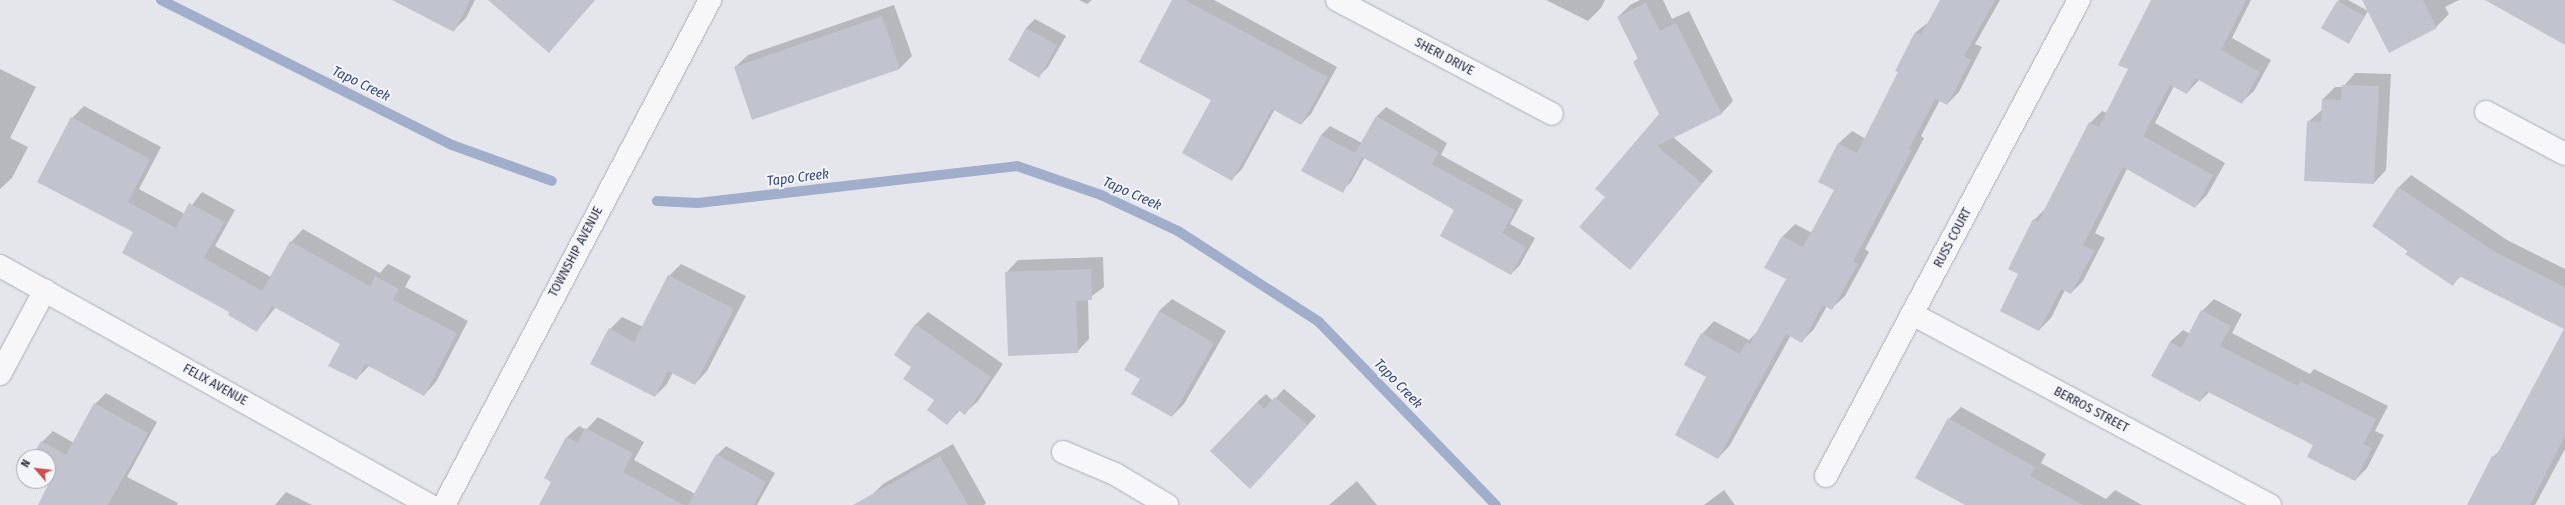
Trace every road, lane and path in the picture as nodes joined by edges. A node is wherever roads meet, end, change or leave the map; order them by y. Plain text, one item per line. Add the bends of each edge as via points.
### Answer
1 (710, 0) edge
2 (1337, 0) edge
3 (2079, 0) edge
4 (2486, 112) dead end
5 (1552, 114) dead end
6 (2565, 154) edge
7 (0, 266) edge
8 (45, 290) junction
9 (1912, 314) junction
10 (0, 374) edge
11 (1063, 452) dead end
12 (1826, 476) dead end
13 (429, 505) edge
14 (444, 505) edge
15 (1167, 505) edge
16 (2270, 505) edge

1 - 14 street, TOWNSHIP AVENUE
2 - 5 street, SHERI DRIVE
3 - 9 street, RUSS COURT
4 - 6 street
7 - 8 street, FELIX AVENUE
8 - 10 street
8 - 13 street, FELIX AVENUE
9 - 12 street, RUSS COURT
9 - 16 street, BERROS STREET
11 - 15 street via 1115,474

